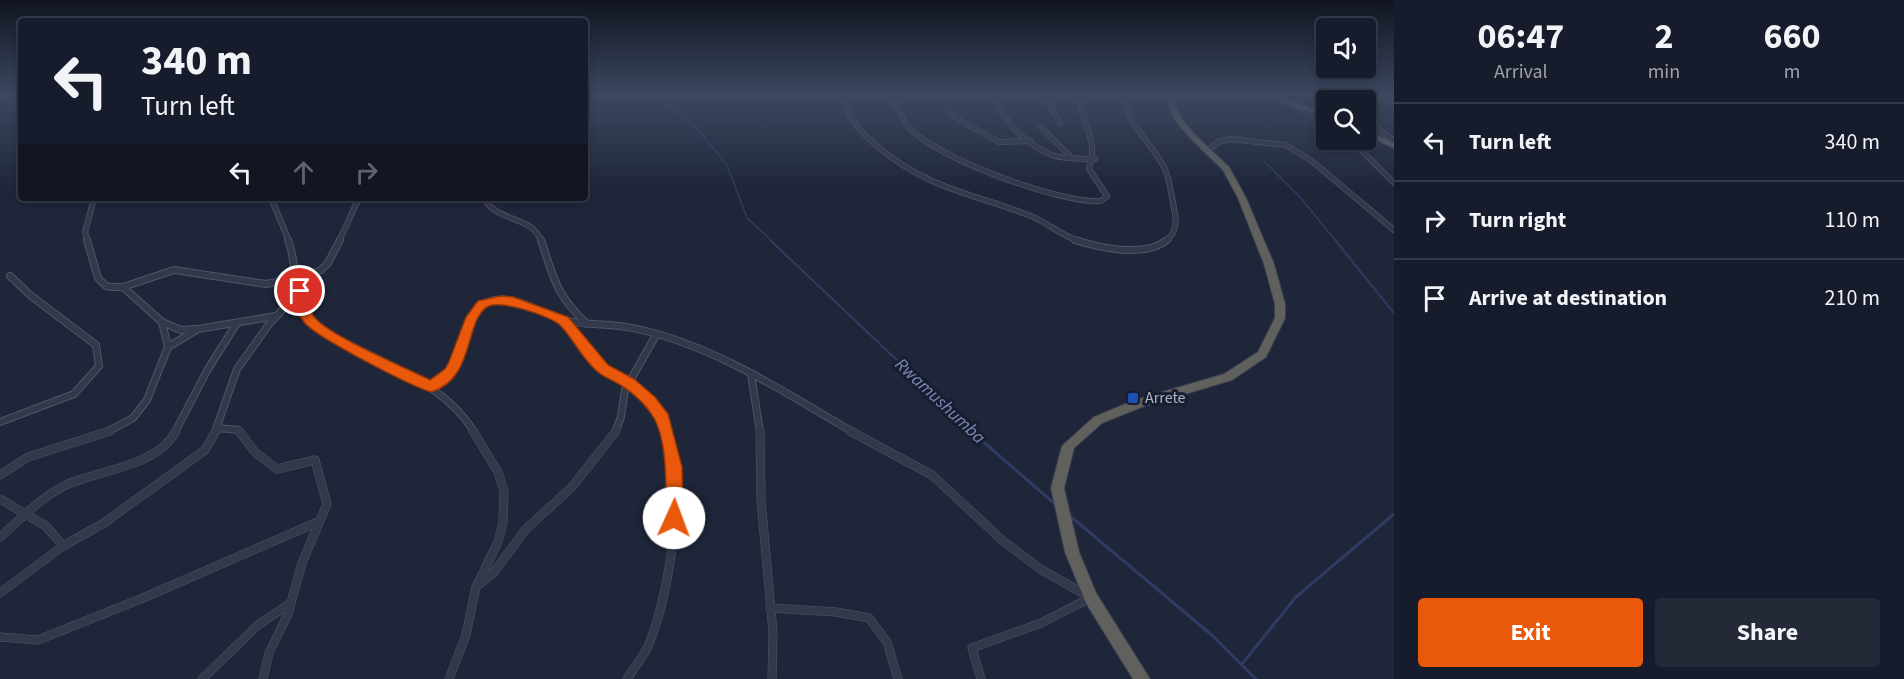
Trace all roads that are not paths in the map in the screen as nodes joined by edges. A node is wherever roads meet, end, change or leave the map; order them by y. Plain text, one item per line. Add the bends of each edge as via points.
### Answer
1 (855, 126) edge
2 (907, 126) edge
3 (970, 126) edge
4 (1013, 126) edge
5 (1040, 126) dead end
6 (1087, 126) edge
7 (1135, 126) edge
8 (1185, 126) edge
9 (1376, 127) edge
10 (1376, 137) edge
11 (1030, 141) junction
12 (1394, 141) edge
13 (1394, 146) edge
14 (1208, 150) junction
15 (1365, 150) edge
16 (1070, 156) junction
17 (1095, 159) junction
18 (1394, 183) edge
19 (93, 201) edge
20 (272, 201) edge
21 (358, 201) edge
22 (485, 201) edge
23 (1394, 230) edge
24 (10, 276) dead end
25 (299, 279) junction
26 (123, 287) junction
27 (300, 291) junction
28 (277, 316) junction
29 (563, 320) junction
30 (162, 322) junction
31 (237, 323) junction
32 (586, 324) junction
33 (198, 329) junction
34 (656, 335) junction
35 (168, 347) junction
36 (751, 374) junction
37 (629, 383) junction
38 (431, 387) junction
39 (0, 422) edge
40 (217, 428) junction
41 (0, 475) edge
42 (0, 499) edge
43 (28, 514) junction
44 (320, 521) junction
45 (0, 537) edge
46 (63, 546) junction
47 (476, 587) junction
48 (0, 593) edge
49 (1090, 597) junction
50 (291, 603) junction
51 (770, 608) junction
52 (0, 637) edge
53 (202, 679) edge
54 (263, 679) edge
55 (449, 679) edge
56 (627, 679) edge
57 (772, 679) edge
58 (898, 679) edge
59 (981, 679) edge
60 (1142, 679) edge

1 - 7 street via 898,166 943,190 1029,215 1088,245 1149,248 1170,239 1176,218 1164,167
2 - 17 street via 957,159 1070,199 1101,201 1107,196 1090,170
3 - 11 street via 999,142
4 - 11 street
5 - 16 street
6 - 17 street via 1094,142
8 - 14 highway
9 - 12 street
10 - 13 highway
11 - 16 street via 1051,155
14 - 23 street via 1230,139 1286,145
14 - 49 highway via 1233,180 1249,214 1275,284 1278,323 1252,364 1231,376 1105,415 1074,441 1062,459 1057,497 1066,537
15 - 18 street
16 - 17 street
19 - 26 street via 85,232 96,274 106,286
20 - 25 street
21 - 25 street via 328,263
22 - 32 street via 496,214 538,232 557,288
24 - 39 street via 24,292 96,345 99,366 74,394
25 - 26 street via 266,284 174,270
25 - 27 street
26 - 30 street
27 - 28 street
27 - 38 street via 309,320 328,334
28 - 31 street
28 - 40 street via 237,369
29 - 32 street
29 - 37 street via 603,369
29 - 38 street via 513,301 483,304 473,317 450,373
30 - 33 street via 181,330
30 - 35 street
31 - 33 street
31 - 43 street via 172,438 148,456 66,485
32 - 34 street via 624,326
33 - 35 street
34 - 36 street via 715,355
34 - 37 street
35 - 41 street via 147,400 133,417 104,434 28,457
36 - 49 street via 932,474 1002,540
36 - 51 street via 760,431
37 - 47 street via 621,417 603,449 572,487 526,529 494,572
37 - 56 street via 662,418 674,467 676,501 658,617 648,646
38 - 47 street via 466,419 488,452 504,491 498,542
40 - 44 street via 239,430 262,460 277,469 315,460 327,504
40 - 46 street via 205,450 104,523
42 - 43 street
43 - 45 street
43 - 46 street via 46,526
44 - 50 street via 302,562
44 - 52 street via 38,640
46 - 48 street
47 - 55 street via 466,635
49 - 59 street via 1041,623 972,648
49 - 60 highway
50 - 53 street via 258,625
50 - 54 street via 269,653
51 - 57 street
51 - 58 street via 869,618 887,642

